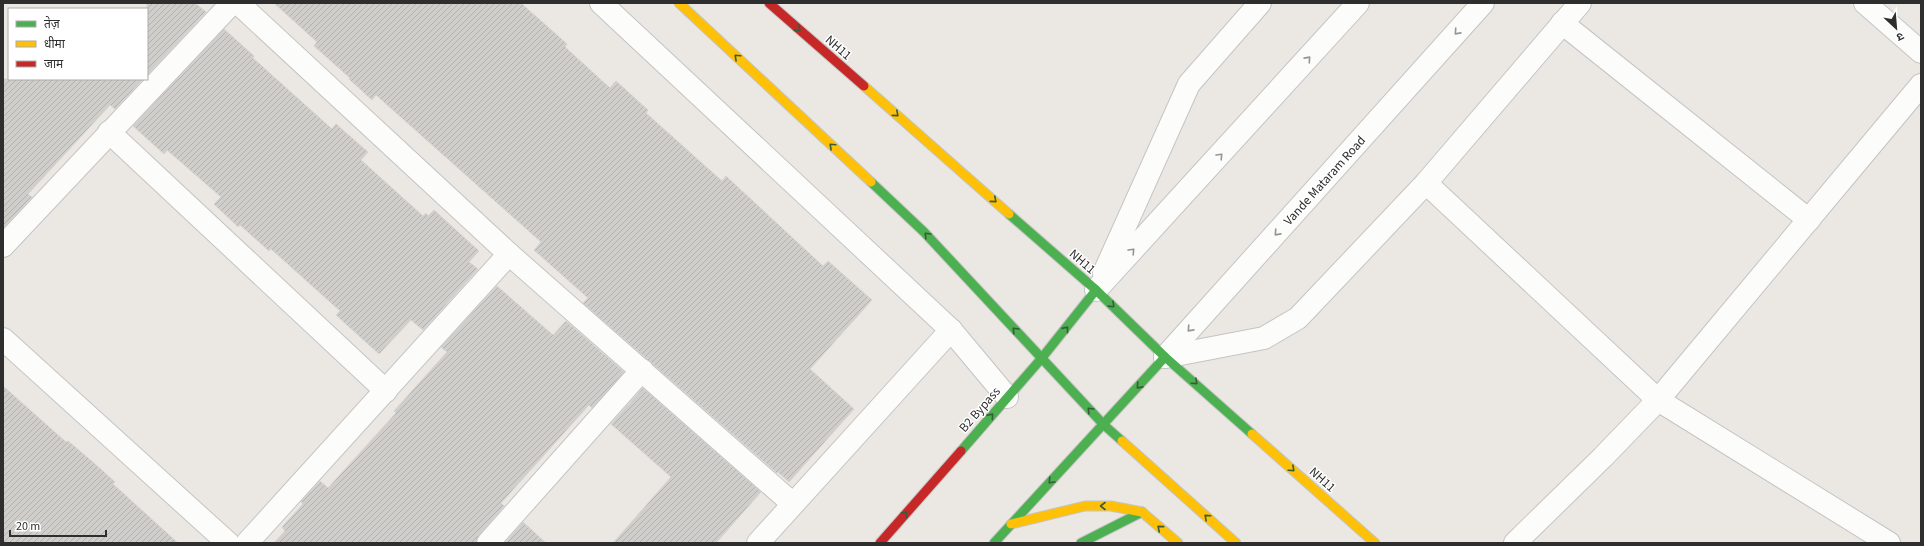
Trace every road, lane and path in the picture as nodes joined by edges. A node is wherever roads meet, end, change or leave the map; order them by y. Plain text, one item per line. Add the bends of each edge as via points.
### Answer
1 (232, 3) edge
2 (238, 3) edge
3 (601, 3) edge
4 (679, 3) edge
5 (769, 3) edge
6 (1260, 3) edge
7 (1358, 3) edge
8 (1483, 3) edge
9 (1580, 3) edge
10 (1866, 3) edge
11 (1562, 23) junction
12 (1921, 52) edge
13 (1921, 85) edge
14 (109, 132) junction
15 (1426, 183) junction
16 (1809, 220) junction
17 (3, 246) edge
18 (509, 254) junction
19 (1096, 290) junction
20 (951, 330) junction
21 (3, 340) edge
22 (1165, 356) junction
23 (1041, 359) junction
24 (642, 370) junction
25 (386, 391) junction
26 (1007, 397) junction
27 (1658, 400) junction
28 (1104, 425) junction
29 (793, 504) junction
30 (1142, 512) junction
31 (1011, 524) junction
32 (228, 543) edge
33 (247, 543) edge
34 (488, 543) edge
35 (758, 543) edge
36 (880, 543) edge
37 (994, 543) edge
38 (1081, 543) edge
39 (1178, 543) edge
40 (1236, 543) edge
41 (1375, 543) edge
42 (1515, 543) edge
43 (1889, 543) edge

1 - 14 street
2 - 18 street
3 - 20 street
23 -> 4 main road via 924,232
5 -> 19 main road, NH11
6 - 19 street via 1189,84
19 -> 7 street
8 -> 22 street, Vande Mataram Road
9 - 11 street
10 - 12 street
11 - 15 street
11 - 16 street
13 - 16 street
14 - 17 street
14 - 25 street
15 - 22 street via 1298,318 1264,338
15 - 27 street
16 - 27 street
18 - 24 street
18 - 25 street
19 -> 22 main road, NH11
23 -> 19 main road, B2 Bypass
20 - 26 street
20 - 29 street
21 - 32 street
22 -> 28 main road
22 -> 41 main road, NH11
23 - 26 main road, B2 Bypass
28 -> 23 main road
24 - 29 street
24 - 34 street
25 - 33 street
36 -> 26 main road, B2 Bypass
27 - 42 street
27 - 43 street
28 -> 31 main road
40 -> 28 main road
29 - 35 street
30 -> 31 main road via 1111,506 1085,506
30 - 38 main road
39 -> 30 main road
31 - 37 main road

